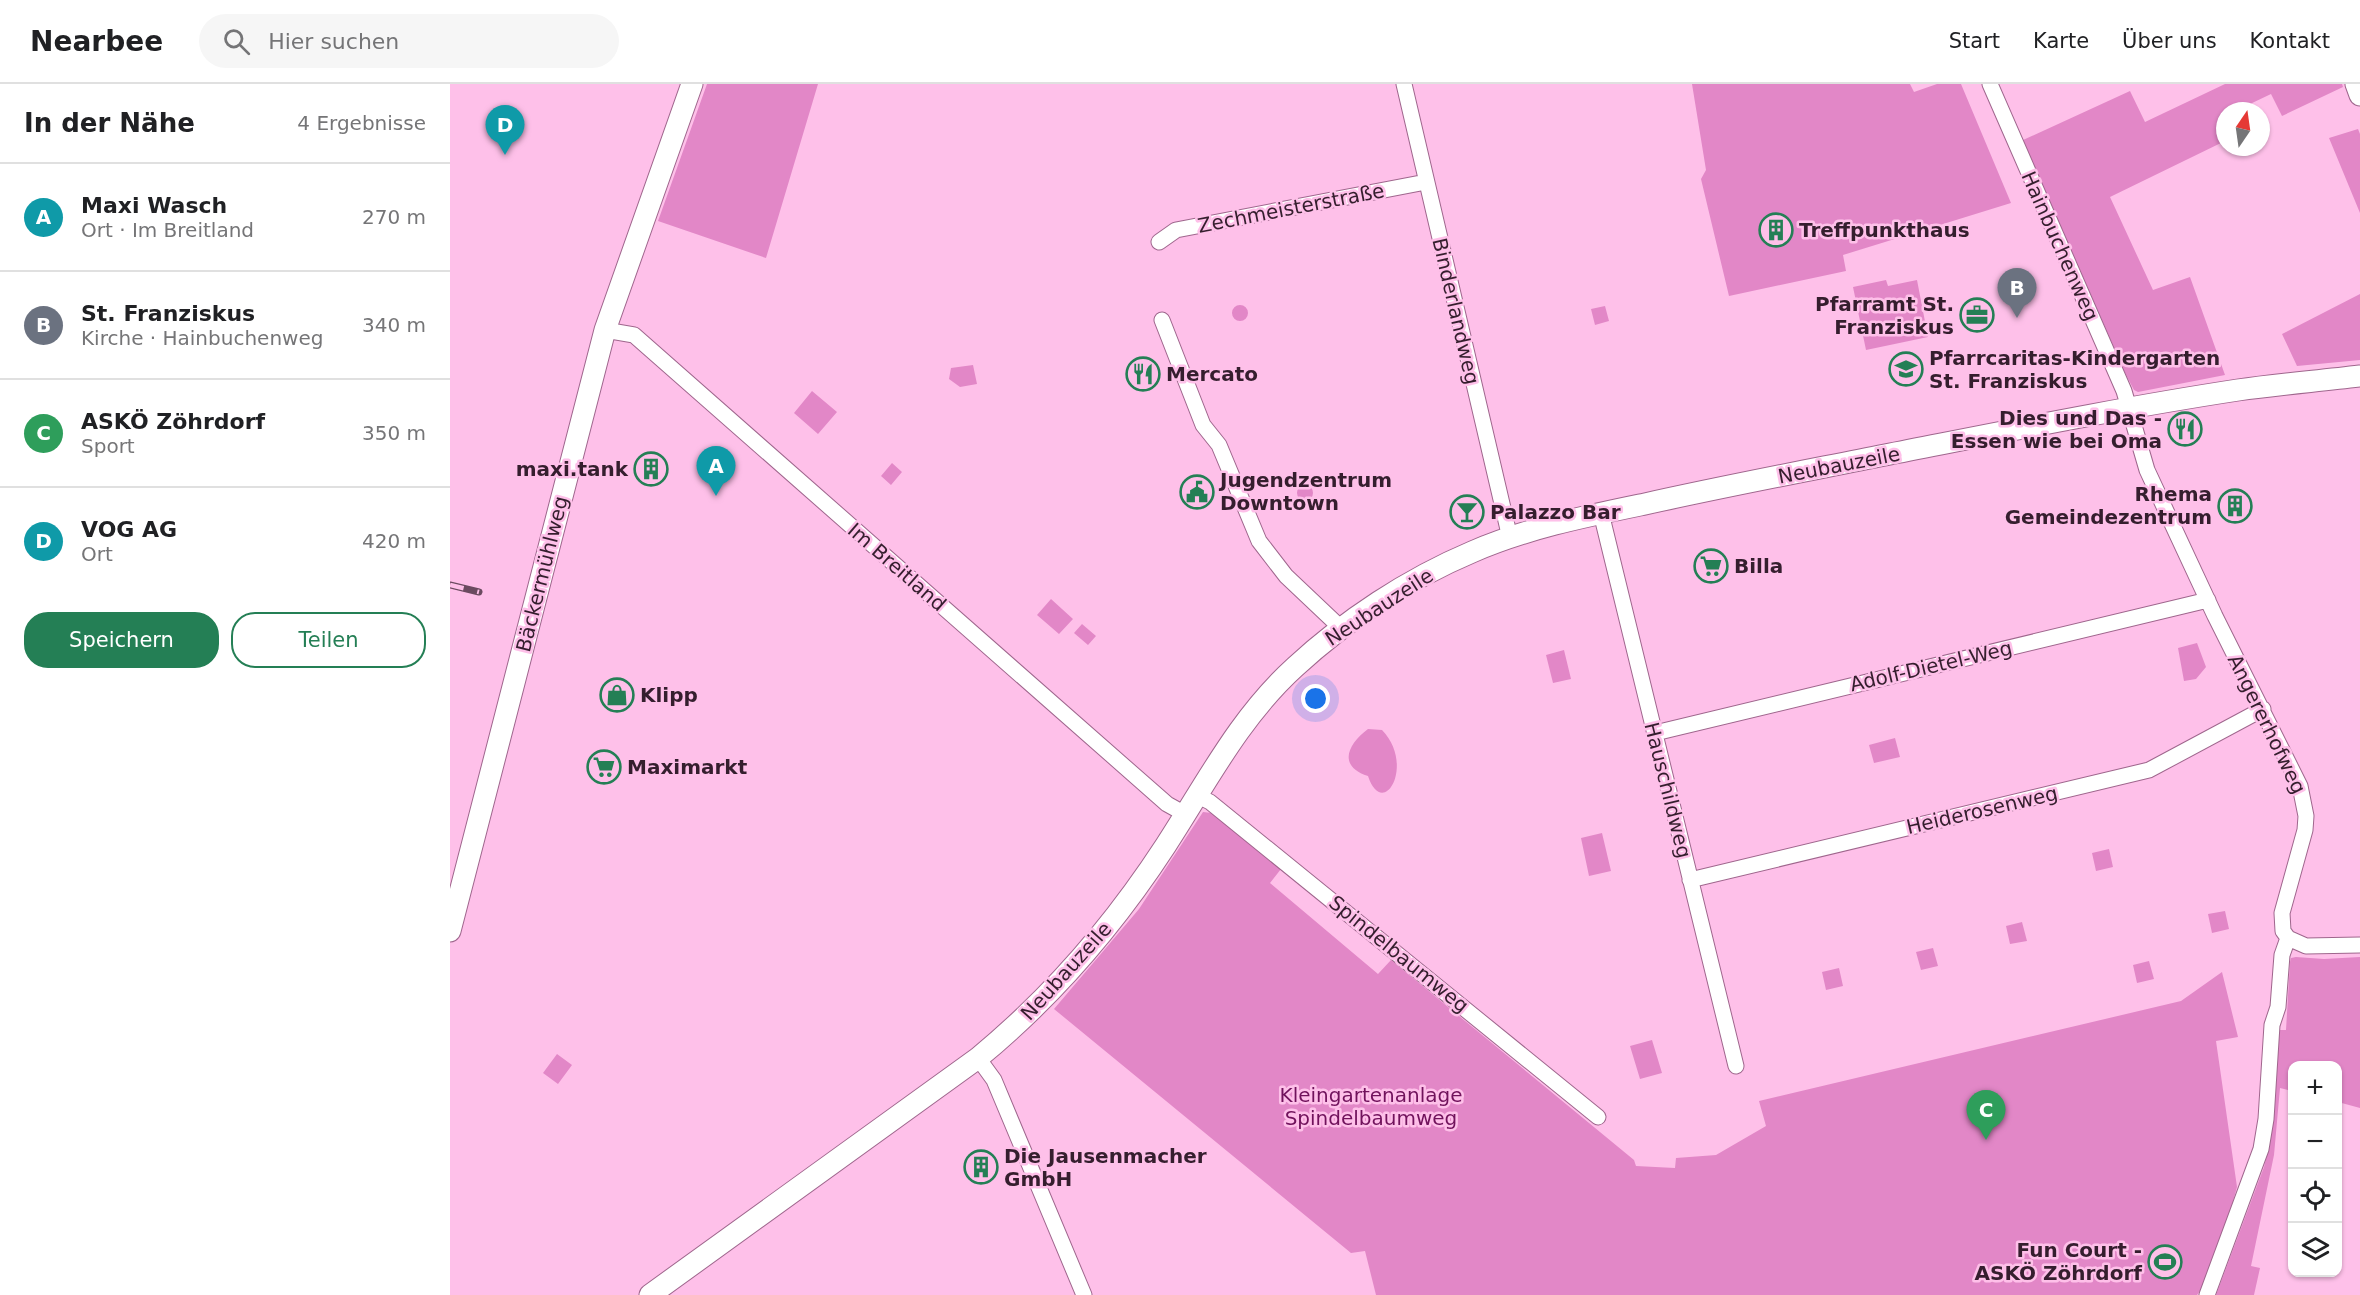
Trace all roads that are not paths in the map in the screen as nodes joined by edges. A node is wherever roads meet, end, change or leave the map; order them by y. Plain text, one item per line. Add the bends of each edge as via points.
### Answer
1 (692, 84) edge
2 (1404, 84) edge
3 (1990, 84) edge
4 (2356, 84) edge
5 (2360, 95) edge
6 (1426, 182) junction
7 (1159, 242) dead end
8 (1162, 320) dead end
9 (605, 330) junction
10 (2360, 376) edge
11 (2128, 408) junction
12 (1601, 513) junction
13 (1510, 538) junction
14 (2208, 600) junction
15 (1342, 628) junction
16 (2263, 709) junction
17 (1655, 733) junction
18 (1196, 795) junction
19 (1185, 814) junction
20 (1690, 880) junction
21 (450, 931) edge
22 (2288, 938) junction
23 (2360, 945) edge
24 (978, 1058) junction
25 (1736, 1066) dead end
26 (1598, 1117) dead end
27 (650, 1295) edge
28 (1084, 1295) edge
29 (2207, 1295) edge

1 - 9 street, Bäckermühlweg
2 - 6 street, Binderlandweg
3 - 11 street, Hainbuchenweg
4 - 5 street
6 - 7 street, Zechmeisterstraße via 1176,230
6 - 13 street, Binderlandweg
8 - 15 street via 1203,425 1219,445 1259,541 1286,576
9 - 19 street, Im Breitland via 634,335 1167,804
9 - 21 street, Bäckermühlweg
10 - 11 street, Neubauzeile via 2242,389
11 - 12 street, Neubauzeile
11 - 14 street, Angererhofweg via 2147,470
12 - 13 street, Neubauzeile
12 - 17 street, Hauschildweg
13 - 15 street, Neubauzeile via 1436,570
14 - 16 street, Angererhofweg
14 - 17 street, Adolf-Dietel-Weg
15 - 18 street, Neubauzeile via 1269,692 1224,750
16 - 20 street, Heiderosenweg via 2149,770
16 - 22 street, Angererhofweg via 2305,800 2305,830 2282,913 2283,931
17 - 20 street, Hauschildweg
18 - 19 street, Neubauzeile
18 - 26 street, Spindelbaumweg via 1210,802
19 - 24 street, Neubauzeile via 1116,916 1082,958 1016,1027
20 - 25 street, Hauschildweg
22 - 23 street via 2316,947
22 - 29 street, Angererhofweg via 2282,955 2261,1149
24 - 27 street, Neubauzeile
24 - 28 street via 994,1080

